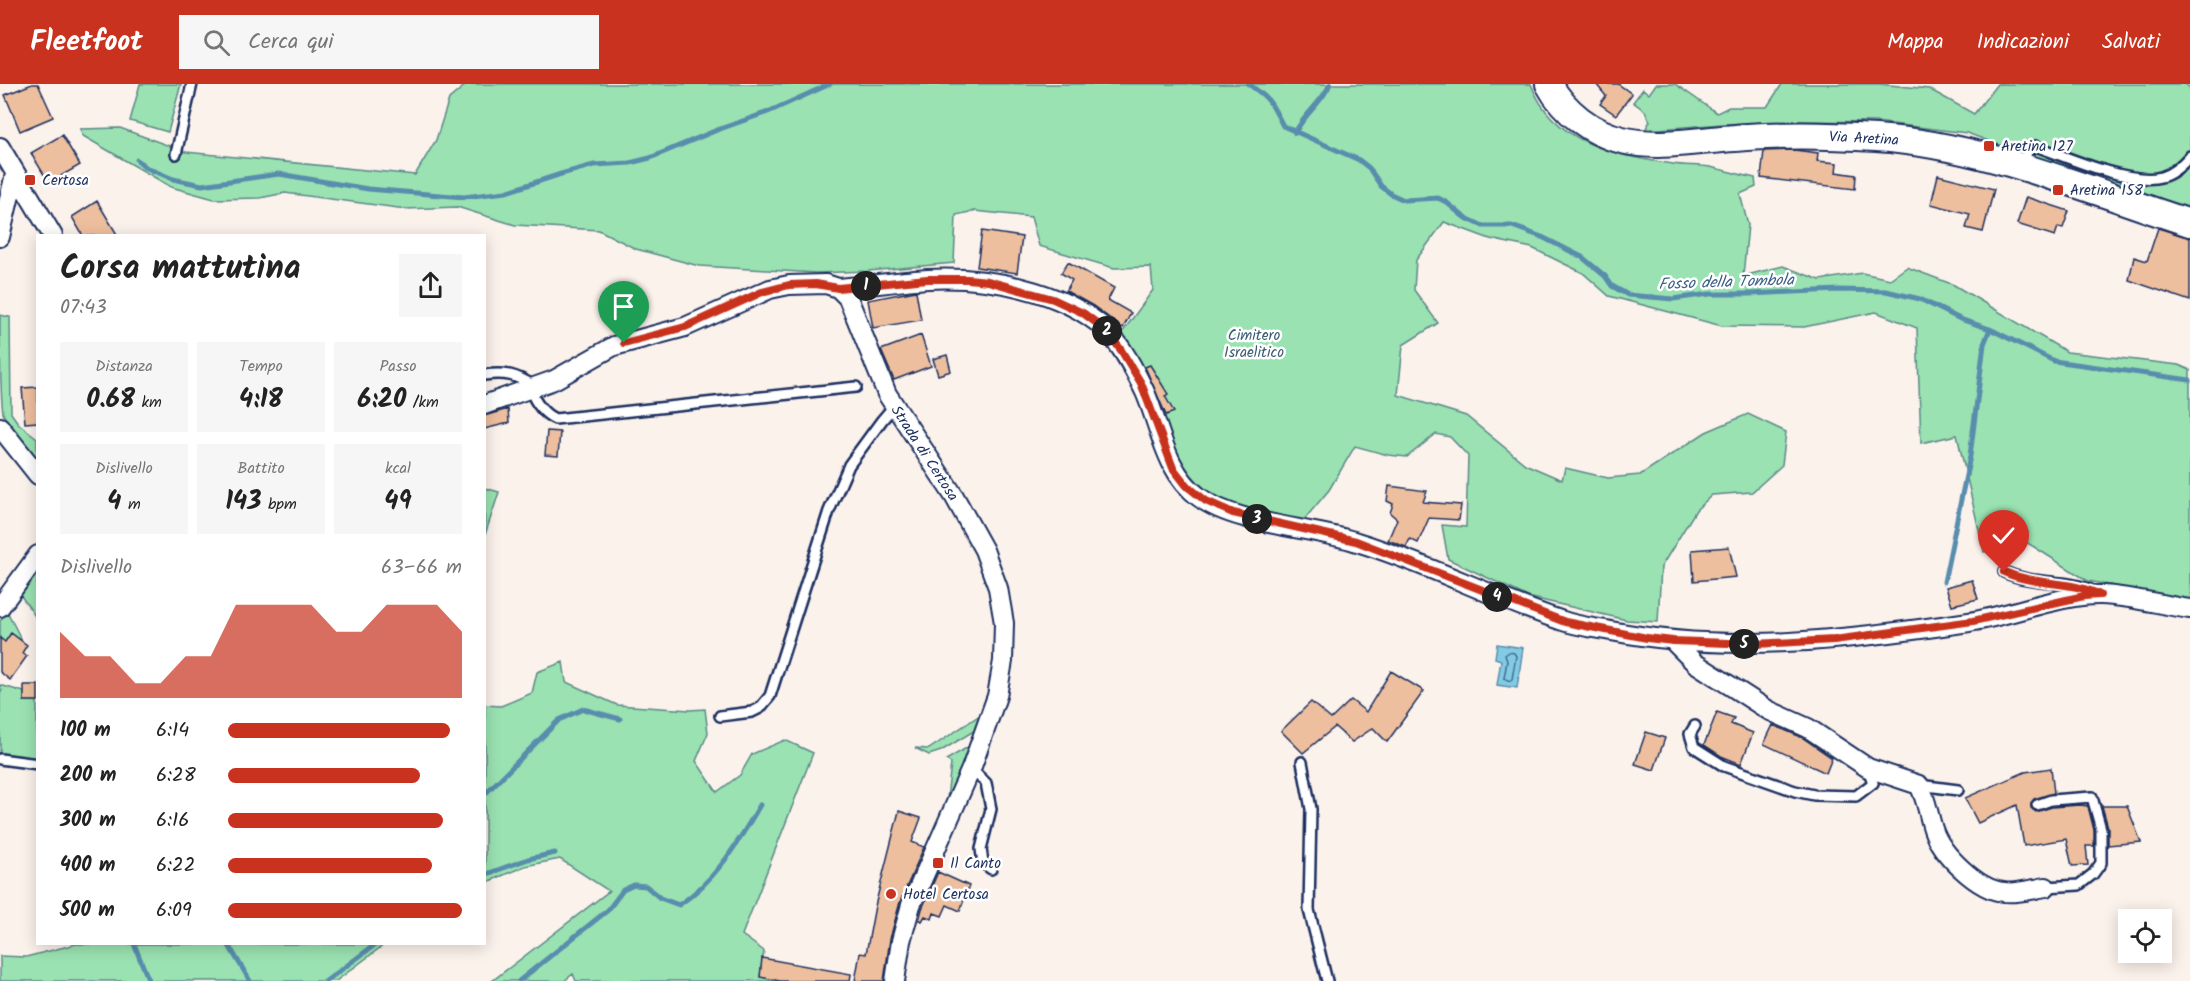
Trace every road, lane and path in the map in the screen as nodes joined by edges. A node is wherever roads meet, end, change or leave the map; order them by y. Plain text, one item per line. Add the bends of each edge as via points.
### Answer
1 (192, 84) edge
2 (1549, 84) edge
3 (0, 147) edge
4 (176, 154) dead end
5 (2190, 156) edge
6 (2023, 168) junction
7 (15, 174) junction
8 (2190, 223) edge
9 (52, 234) edge
10 (0, 237) edge
11 (838, 288) junction
12 (486, 375) edge
13 (856, 387) dead end
14 (533, 388) junction
15 (486, 404) edge
16 (894, 406) junction
17 (0, 426) edge
18 (36, 472) edge
19 (36, 558) edge
20 (2004, 572) dead end
21 (2100, 595) junction
22 (0, 607) edge
23 (2190, 609) edge
24 (1673, 641) junction
25 (720, 716) dead end
26 (1695, 726) dead end
27 (0, 759) edge
28 (1302, 762) dead end
29 (36, 764) edge
30 (1868, 768) junction
31 (971, 769) junction
32 (1919, 785) junction
33 (1958, 790) dead end
34 (2037, 805) dead end
35 (991, 869) dead end
36 (2046, 887) joint
37 (895, 981) edge
38 (1327, 981) edge

1 - 4 lane
2 - 6 main road, Via Aretina via 1565,107 1583,123 1607,136 1634,143 1776,136 1878,138 1959,148
3 - 7 street
5 - 6 lane via 2178,169 2147,179 2036,146 2027,151
6 - 8 main road, Via Aretina
7 - 9 street
7 - 10 street
11 - 14 street via 816,284 770,289 693,324 614,346
11 - 16 street, Strada di Certosa via 852,306
11 - 24 street via 968,279 1011,286 1053,299 1083,313 1112,337 1141,383 1173,468 1206,501 1233,513 1356,541 1565,622
12 - 14 lane via 515,375
13 - 14 lane via 555,419 540,408
14 - 15 street
16 - 25 lane via 849,465 833,502 770,696 752,712
16 - 31 street, Strada di Certosa via 976,534 1001,599 1005,636 999,686
17 - 18 street
19 - 22 street
20 - 21 lane via 2035,582 2074,585
21 - 23 street
21 - 24 street via 1973,621 1834,640 1755,644
24 - 30 street via 1704,669 1768,710 1808,728
26 - 30 lane via 1690,734 1694,747 1724,766 1795,791 1856,796 1873,783
27 - 29 lane
28 - 38 lane via 1311,809 1309,910
30 - 32 street
31 - 35 lane via 986,783 991,809 981,849 983,863
31 - 37 street, Strada di Certosa via 912,905
32 - 33 lane
32 - 36 street via 1933,831 1948,856 1973,878 1998,892
34 - 36 lane via 2092,797 2101,829 2101,863 2093,874 2079,885

